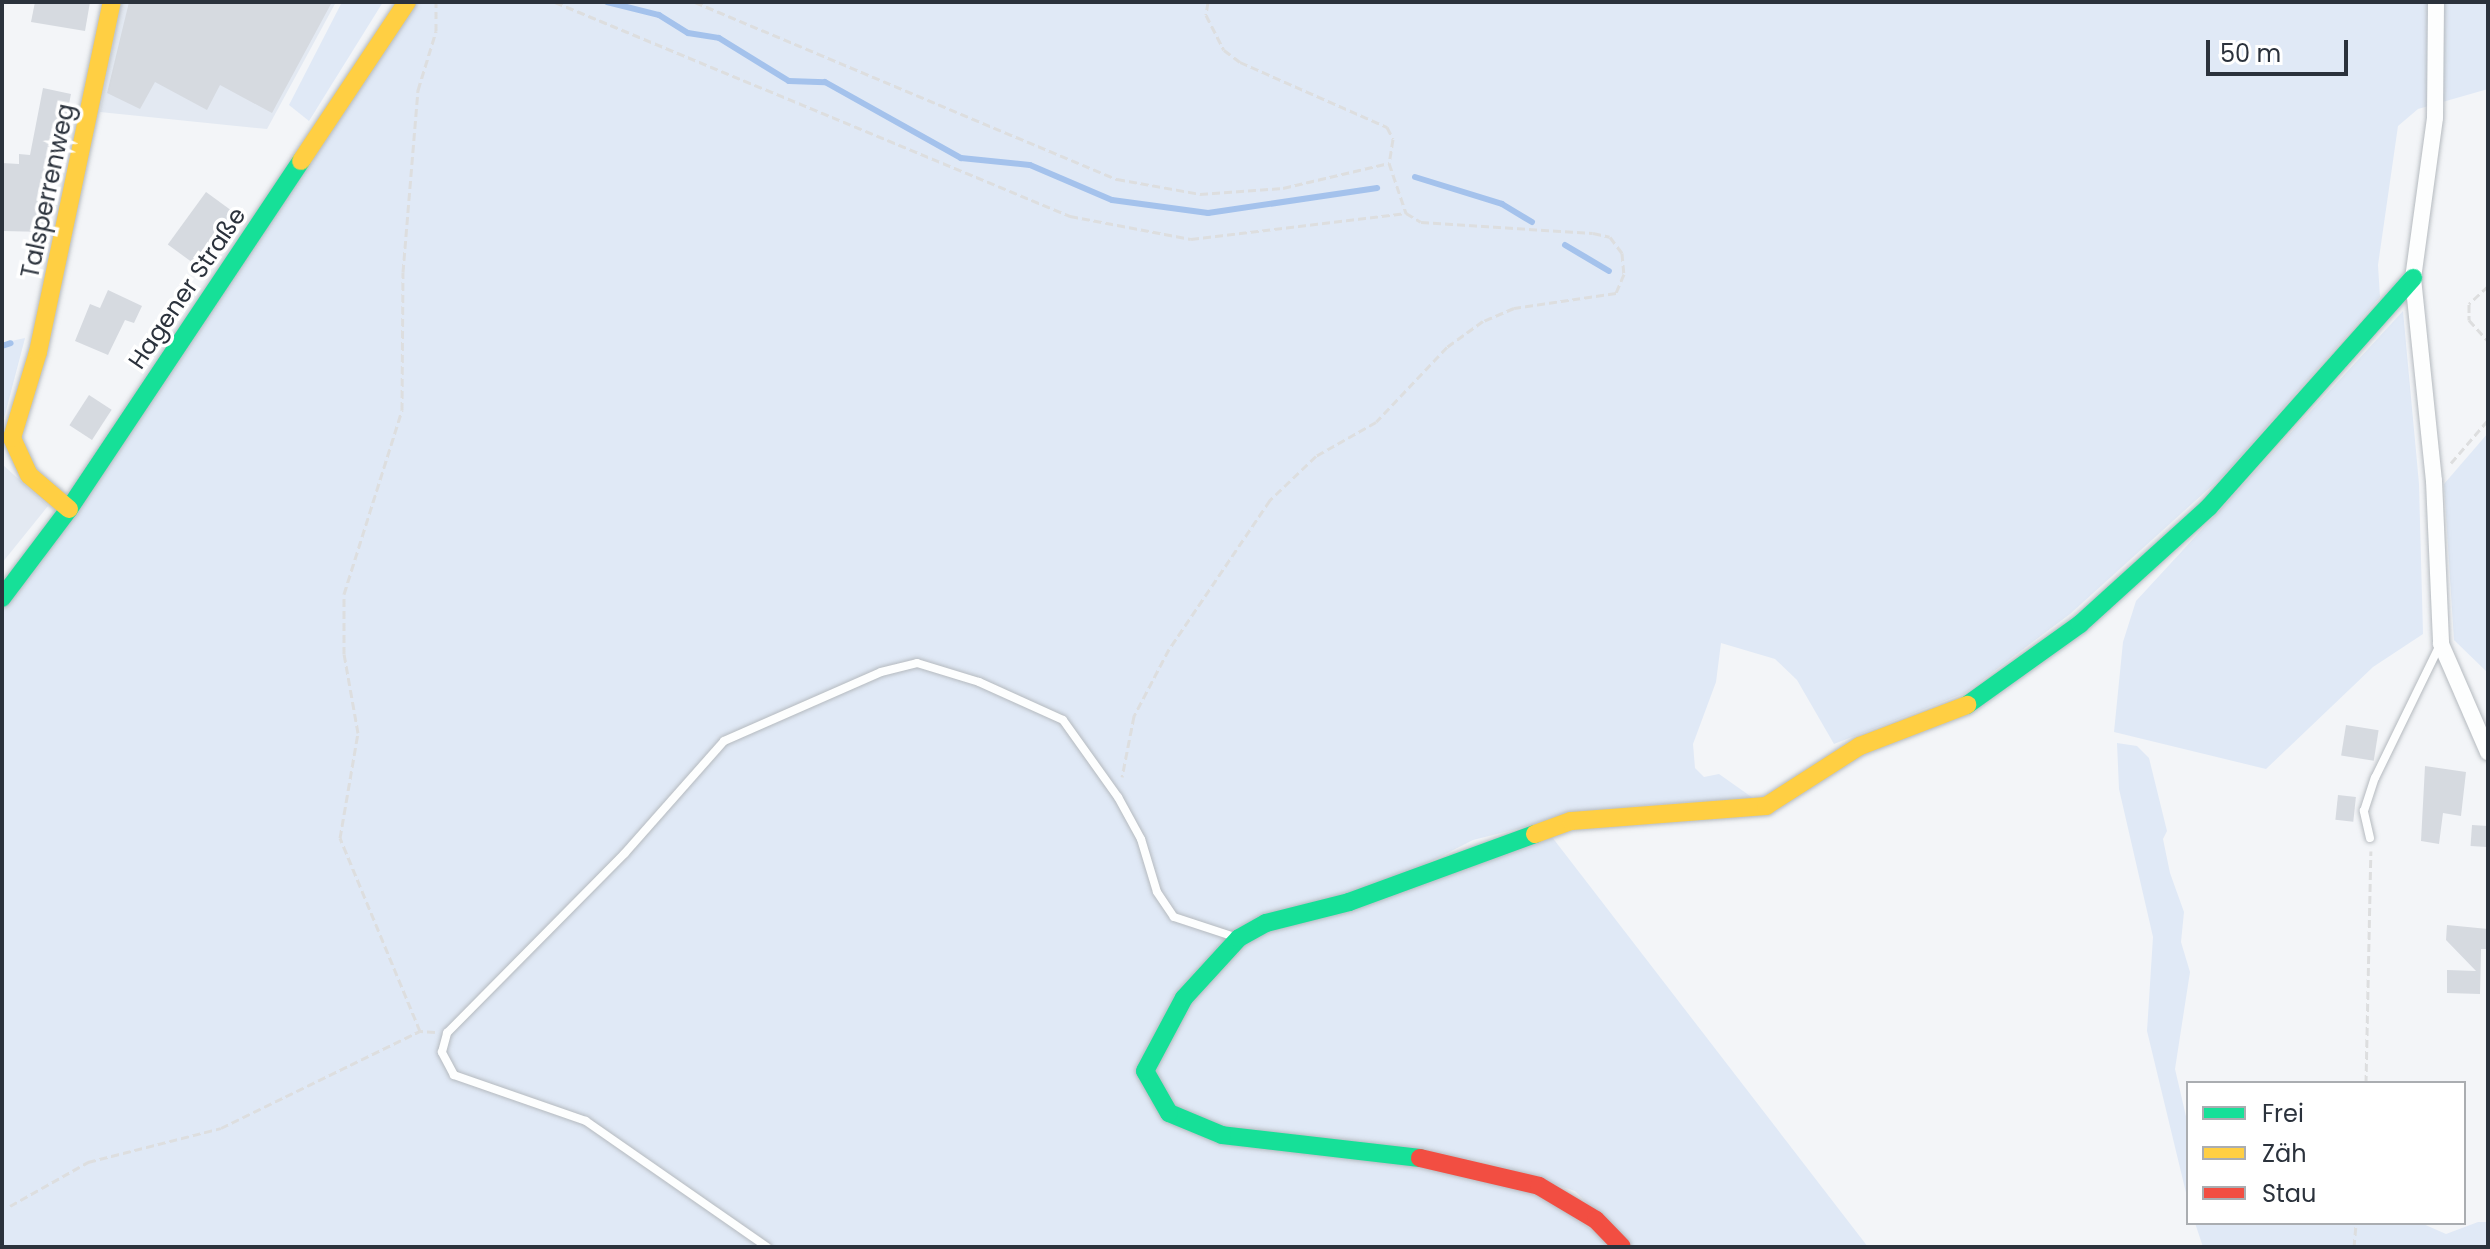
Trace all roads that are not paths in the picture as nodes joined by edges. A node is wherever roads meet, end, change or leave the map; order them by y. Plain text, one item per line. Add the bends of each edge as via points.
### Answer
1 (112, 2) edge
2 (407, 2) edge
3 (2436, 2) edge
4 (2413, 278) junction
5 (69, 509) junction
6 (2, 598) edge
7 (2441, 644) junction
8 (2488, 752) edge
9 (2370, 838) road end
10 (1239, 938) junction
11 (767, 1247) edge
12 (1622, 1247) edge

1 - 5 street, Talsperrenweg via 46,314 12,438 29,475
2 - 5 street, Hagener Straße
3 - 4 street via 2435,118
4 - 7 street via 2434,481
4 - 10 street via 2248,467 2159,554 2080,624 1948,716 1860,746 1792,795 1766,806 1571,821 1349,902 1266,923
5 - 6 street, Hagener Straße
7 - 8 street
7 - 9 lane via 2375,778 2364,811
10 - 11 lane via 1174,917 1157,892 1141,839 1118,797 1063,720 979,682 917,663 881,672 724,741 625,853 447,1033 442,1052 454,1075 586,1121
10 - 12 street via 1184,998 1145,1071 1169,1113 1222,1135 1388,1150 1539,1186 1596,1220

